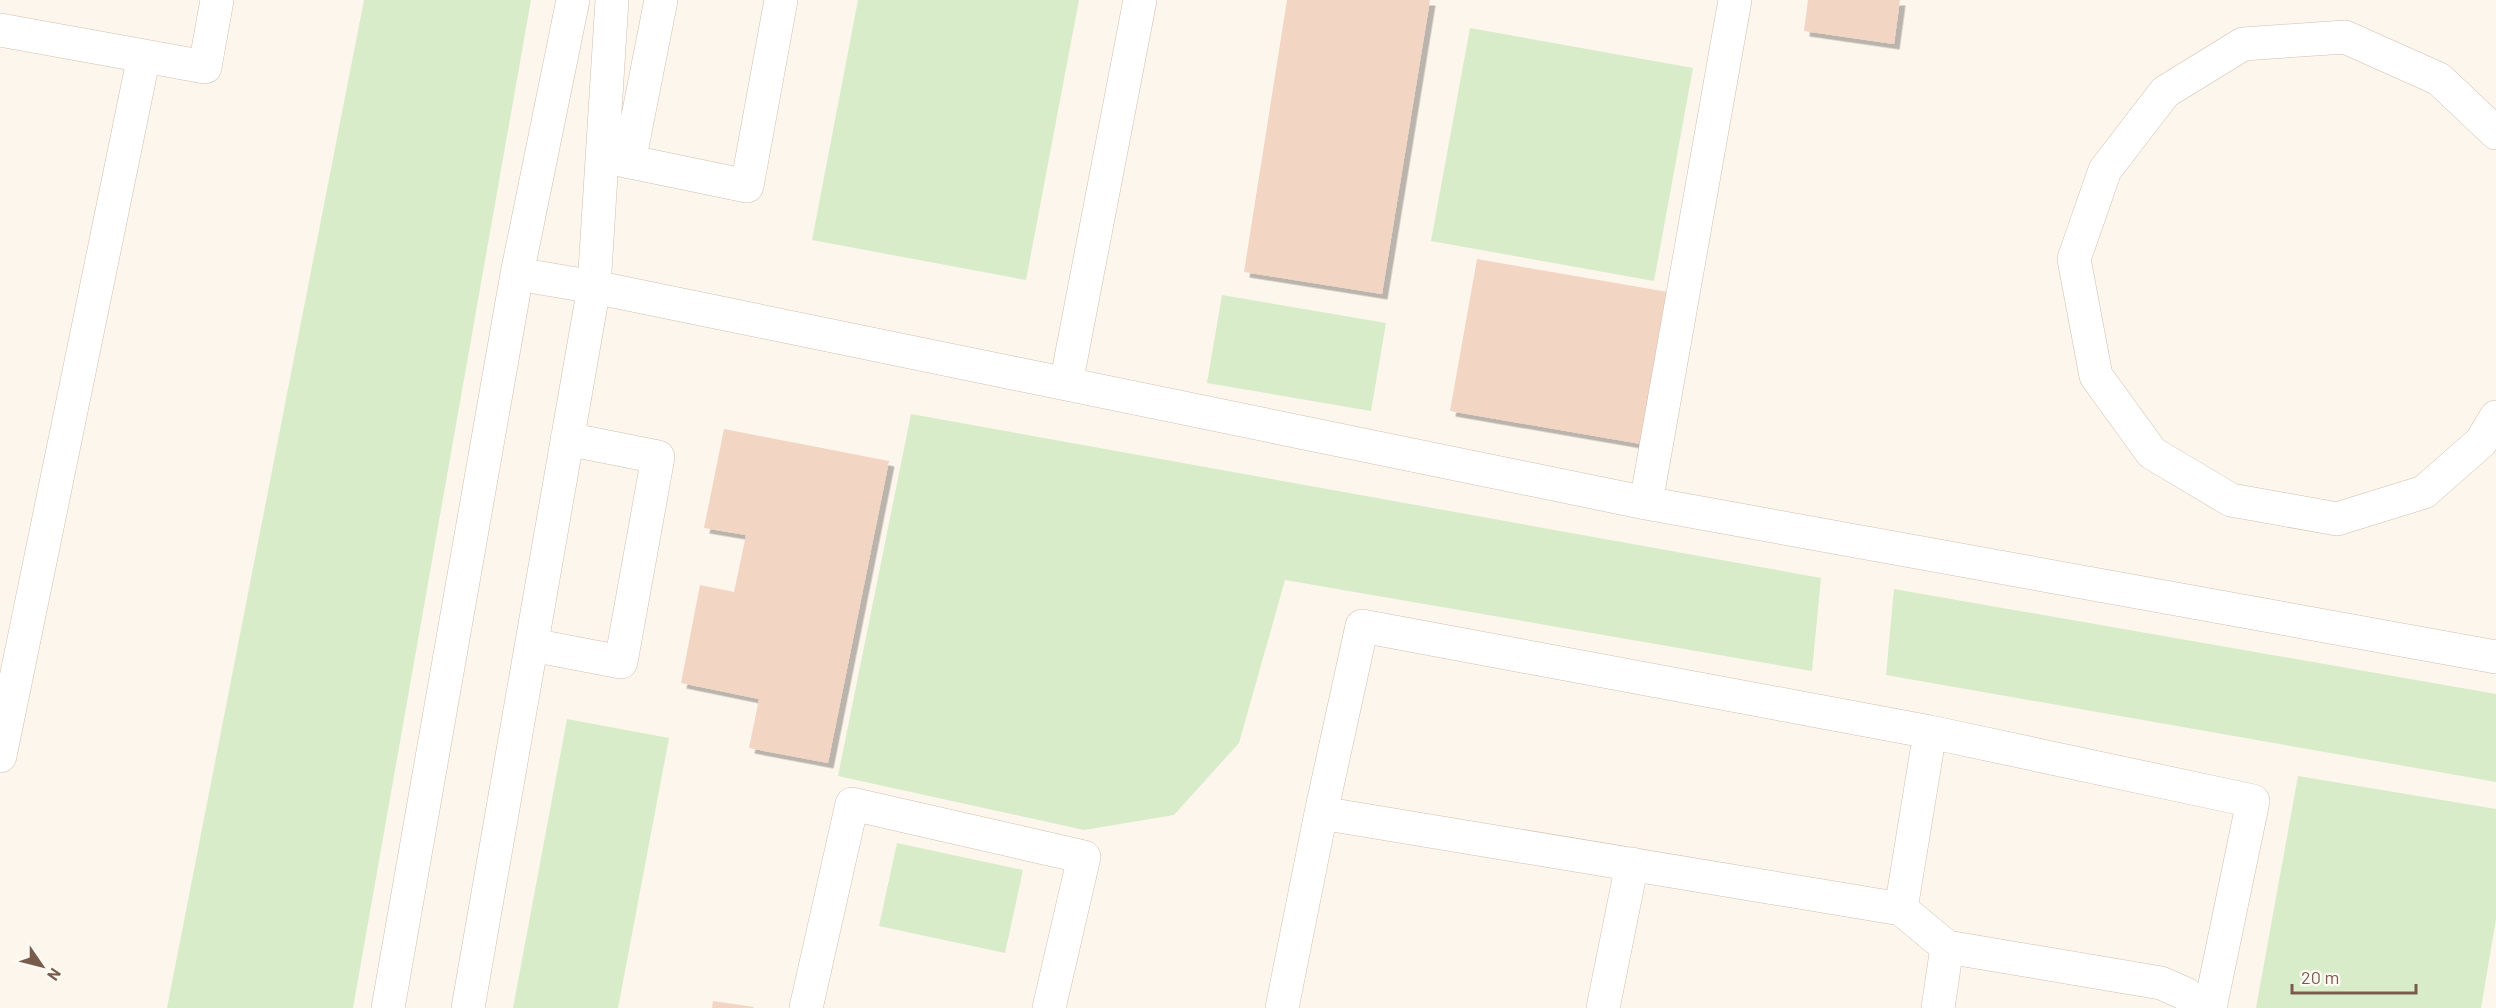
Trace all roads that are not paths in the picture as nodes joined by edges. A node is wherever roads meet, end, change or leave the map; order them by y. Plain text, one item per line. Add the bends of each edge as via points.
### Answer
1 (217, 0) edge
2 (573, 0) edge
3 (612, 0) edge
4 (661, 0) edge
5 (781, 0) edge
6 (1140, 0) edge
7 (1735, 0) edge
8 (0, 30) edge
9 (144, 56) junction
10 (2496, 133) edge
11 (616, 159) junction
12 (517, 274) junction
13 (594, 287) junction
14 (1066, 384) junction
15 (2496, 417) edge
16 (567, 439) junction
17 (1646, 503) junction
18 (532, 645) junction
19 (2496, 657) edge
20 (1930, 732) junction
21 (0, 756) edge
22 (1321, 813) junction
23 (1632, 864) junction
24 (1901, 909) junction
25 (1947, 947) junction
26 (388, 1008) edge
27 (468, 1008) edge
28 (806, 1008) edge
29 (1049, 1008) edge
30 (1282, 1008) edge
31 (1603, 1008) edge
32 (1938, 1008) edge
33 (2198, 1008) edge
34 (2210, 1008) edge

1 - 9 lane via 205,67
2 - 12 lane
3 - 11 lane
4 - 11 lane
5 - 11 lane via 747,186
6 - 14 lane
7 - 17 lane
8 - 9 lane
9 - 21 lane
10 - 15 lane via 2439,79 2345,37 2243,44 2165,92 2105,170 2074,259 2096,376 2152,453 2231,500 2337,519 2424,492 2481,442
11 - 13 lane
12 - 13 lane
12 - 26 lane
13 - 14 lane
13 - 16 lane
14 - 17 lane
16 - 18 lane
16 - 18 lane via 658,457 621,662
17 - 19 lane
18 - 27 lane
20 - 22 lane via 1362,626
20 - 24 lane
20 - 34 lane via 2253,801
22 - 23 lane
22 - 30 lane
23 - 24 lane
23 - 31 lane
24 - 25 lane
25 - 32 lane
25 - 33 lane via 2161,982 2186,994
28 - 29 lane via 852,804 1084,857

